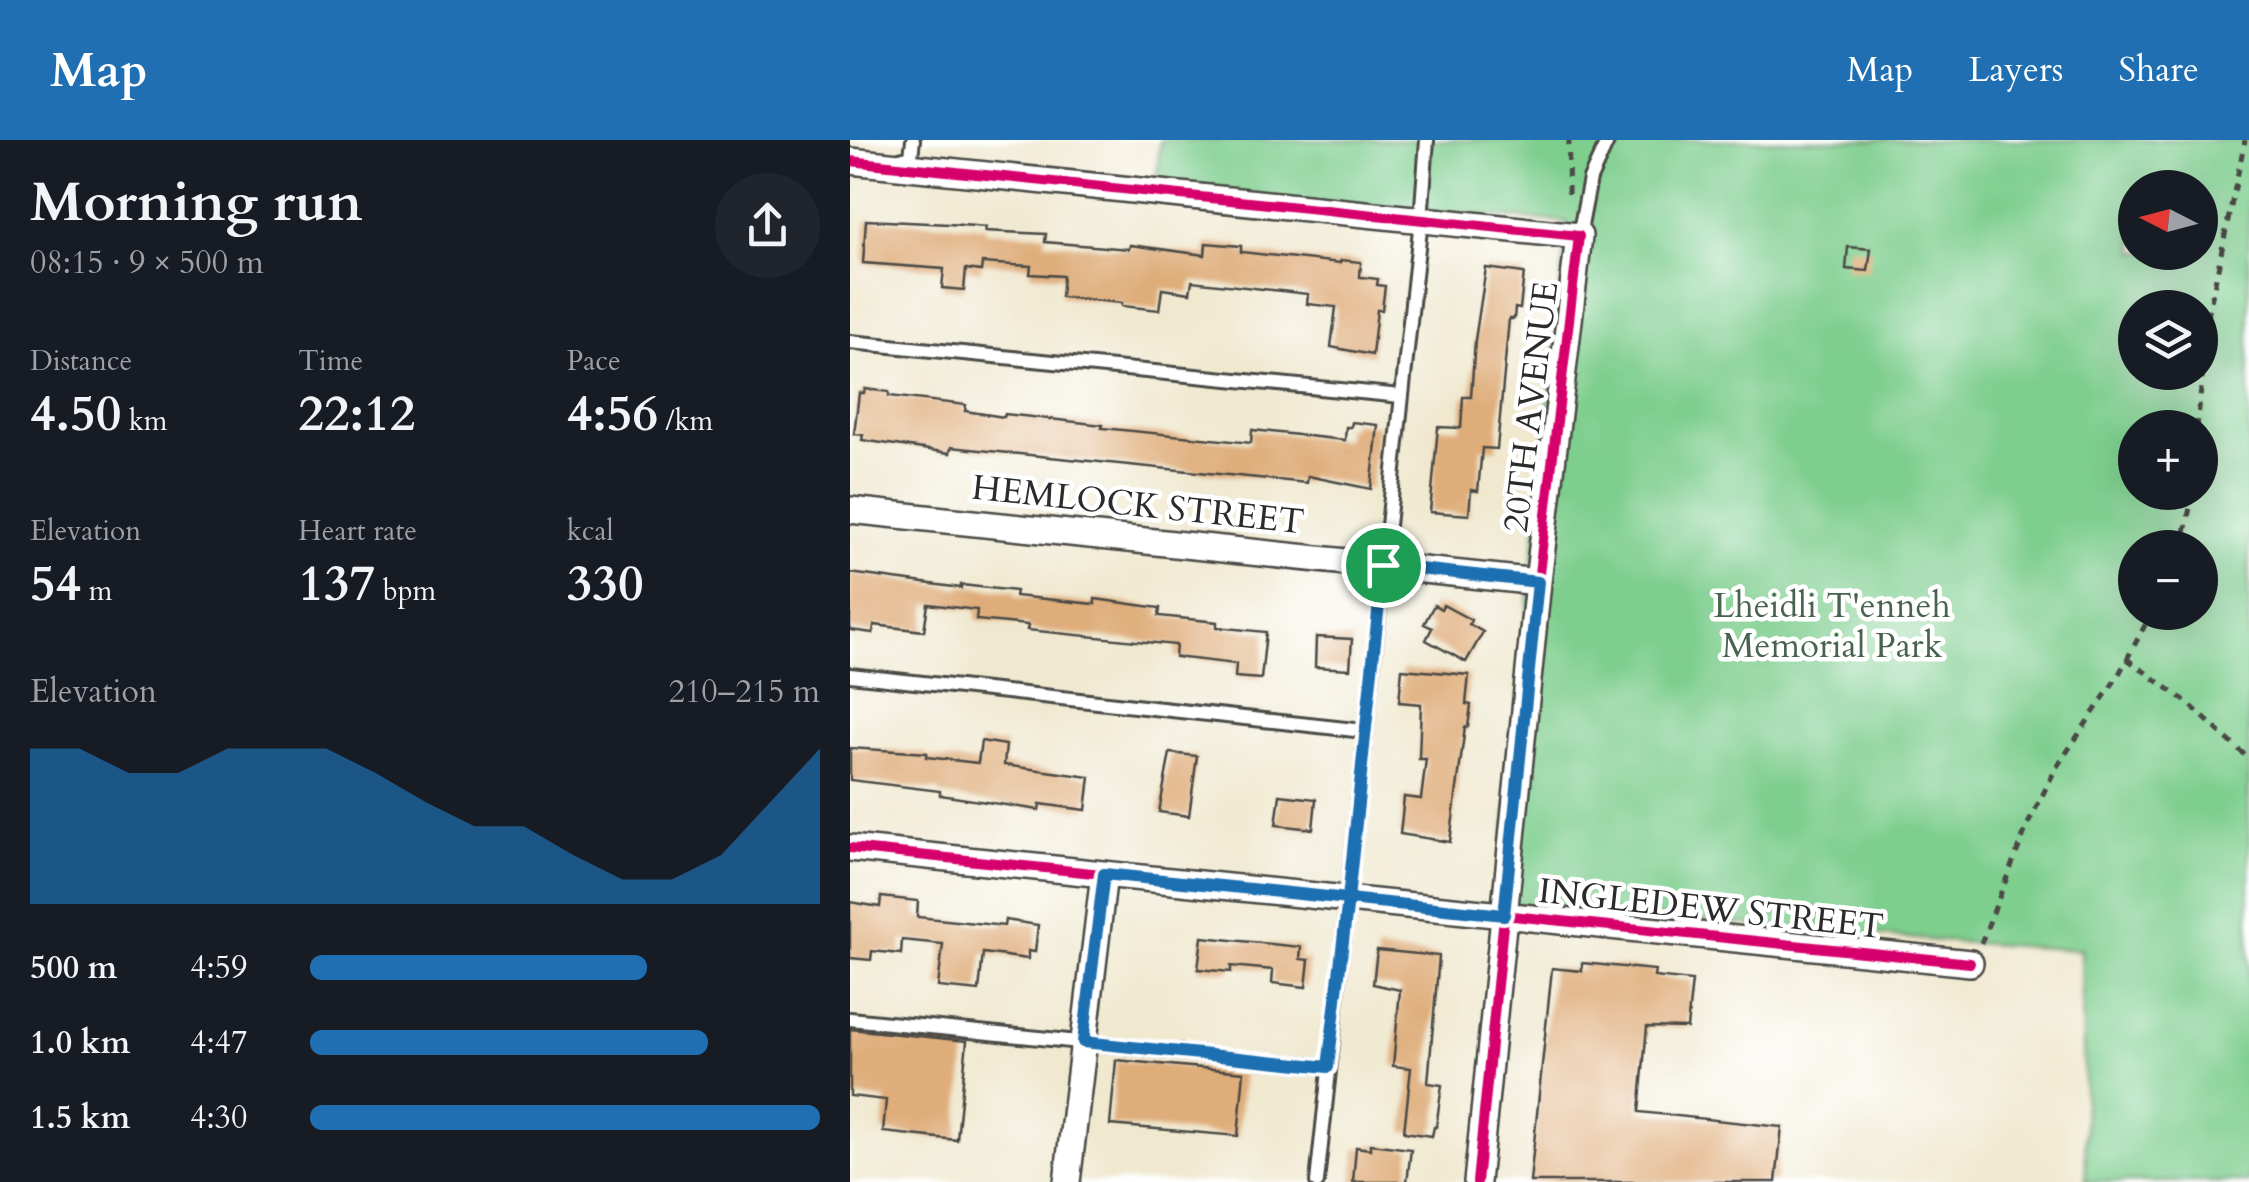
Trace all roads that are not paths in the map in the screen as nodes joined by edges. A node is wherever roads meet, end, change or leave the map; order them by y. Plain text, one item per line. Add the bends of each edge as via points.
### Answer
1 (913, 140) edge
2 (1426, 140) edge
3 (1608, 140) edge
4 (850, 161) edge
5 (884, 164) junction
6 (1421, 220) junction
7 (1579, 236) junction
8 (850, 342) edge
9 (1401, 396) junction
10 (850, 510) edge
11 (1383, 565) junction
12 (1538, 582) junction
13 (850, 675) edge
14 (1364, 732) junction
15 (850, 848) edge
16 (1104, 874) junction
17 (1348, 899) junction
18 (1504, 915) junction
19 (1970, 963) road end
20 (850, 1019) edge
21 (1083, 1042) junction
22 (1328, 1067) junction
23 (1068, 1182) edge
24 (1317, 1182) edge
25 (1477, 1182) edge

1 - 5 lane via 911,156
2 - 6 lane
3 - 7 lane via 1590,179
4 - 5 street
5 - 6 street
6 - 7 street
6 - 9 lane
7 - 12 street, 20TH AVENUE
8 - 9 lane
9 - 11 lane
10 - 11 street, HEMLOCK STREET
11 - 12 street, HEMLOCK STREET
11 - 14 lane
12 - 18 street, 20TH AVENUE
13 - 14 lane
14 - 17 lane
15 - 16 street, INGLEDEW STREET
16 - 17 street, INGLEDEW STREET
16 - 21 street
17 - 18 street, INGLEDEW STREET
17 - 22 lane
18 - 19 street, INGLEDEW STREET
18 - 25 street, 20TH AVENUE
20 - 21 lane
21 - 22 lane
21 - 23 street
22 - 24 lane

